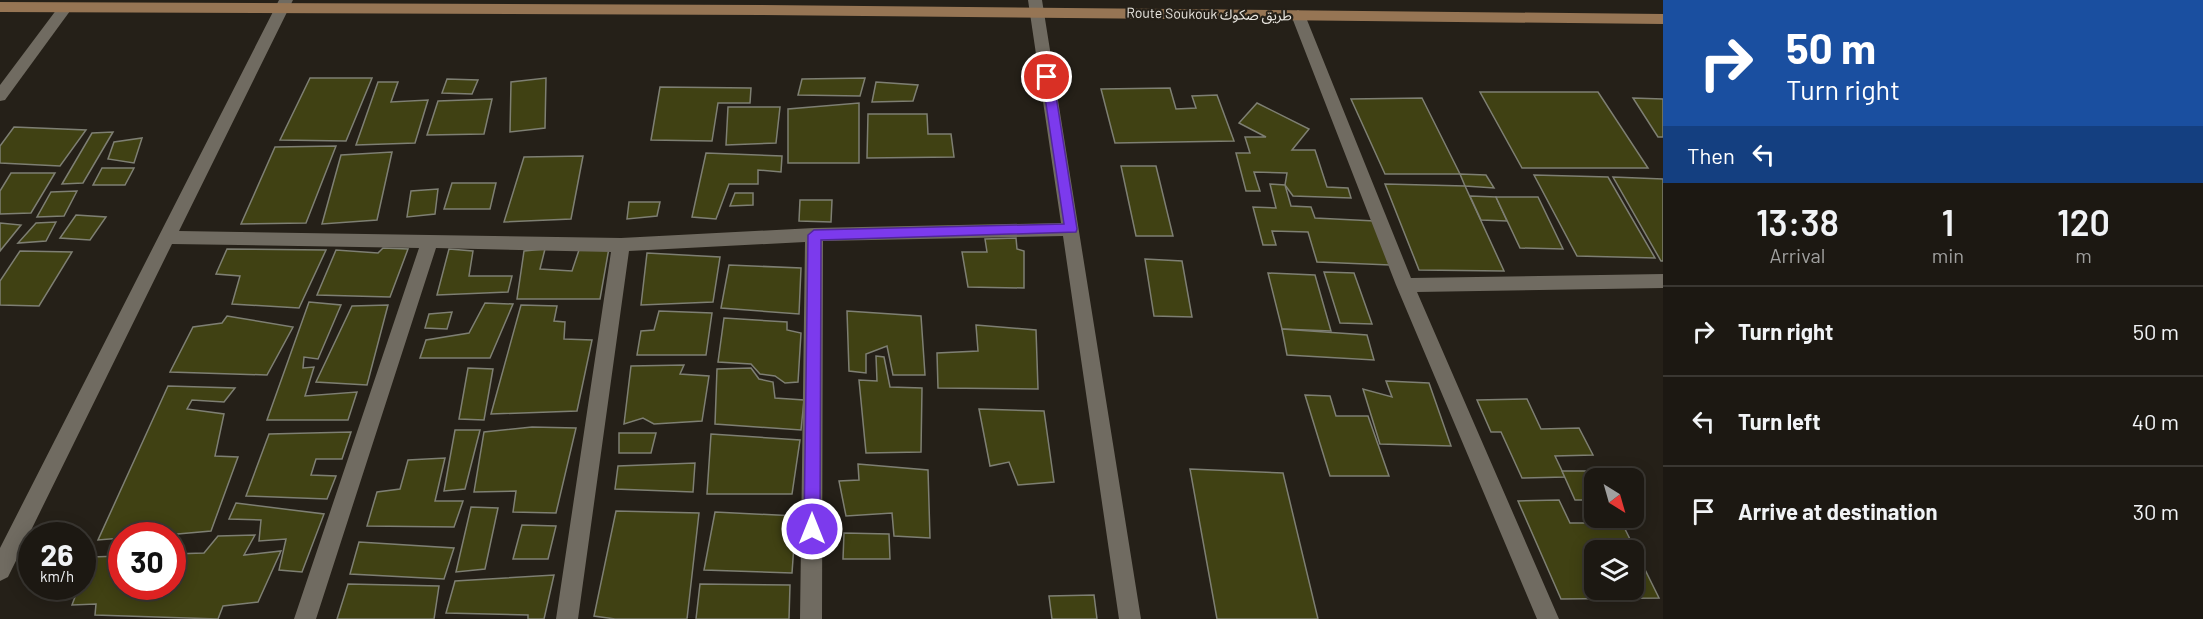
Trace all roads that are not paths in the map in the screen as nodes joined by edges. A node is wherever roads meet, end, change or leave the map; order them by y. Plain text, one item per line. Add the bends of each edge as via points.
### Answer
1 (49, 4) edge
2 (284, 4) edge
3 (483, 5) edge
4 (762, 5) edge
5 (1036, 6) edge
6 (0, 8) edge
7 (65, 8) junction
8 (1298, 15) junction
9 (1663, 19) edge
10 (0, 96) edge
11 (1071, 229) junction
12 (814, 235) junction
13 (167, 237) junction
14 (430, 241) junction
15 (621, 244) junction
16 (1663, 281) edge
17 (1405, 285) junction
18 (0, 570) edge
19 (305, 619) edge
20 (567, 619) edge
21 (811, 619) edge
22 (1130, 619) edge
23 (1548, 619) edge

1 - 6 street, Route Soukouk طريق صكوك
1 - 7 street, Route Soukouk طريق صكوك
2 - 3 street, Route Soukouk طريق صكوك
2 - 7 street, Route Soukouk طريق صكوك
2 - 13 street
3 - 4 street, Route Soukouk طريق صكوك
4 - 5 street, Route Soukouk طريق صكوك
5 - 8 street, Route Soukouk طريق صكوك
5 - 11 street
7 - 10 street
8 - 9 street, Route Soukouk طريق صكوك
8 - 17 street
11 - 12 street
11 - 22 street
12 - 15 street
12 - 21 street
13 - 14 street
13 - 18 street
14 - 15 street
14 - 19 street
15 - 20 street
16 - 17 street
17 - 23 street

